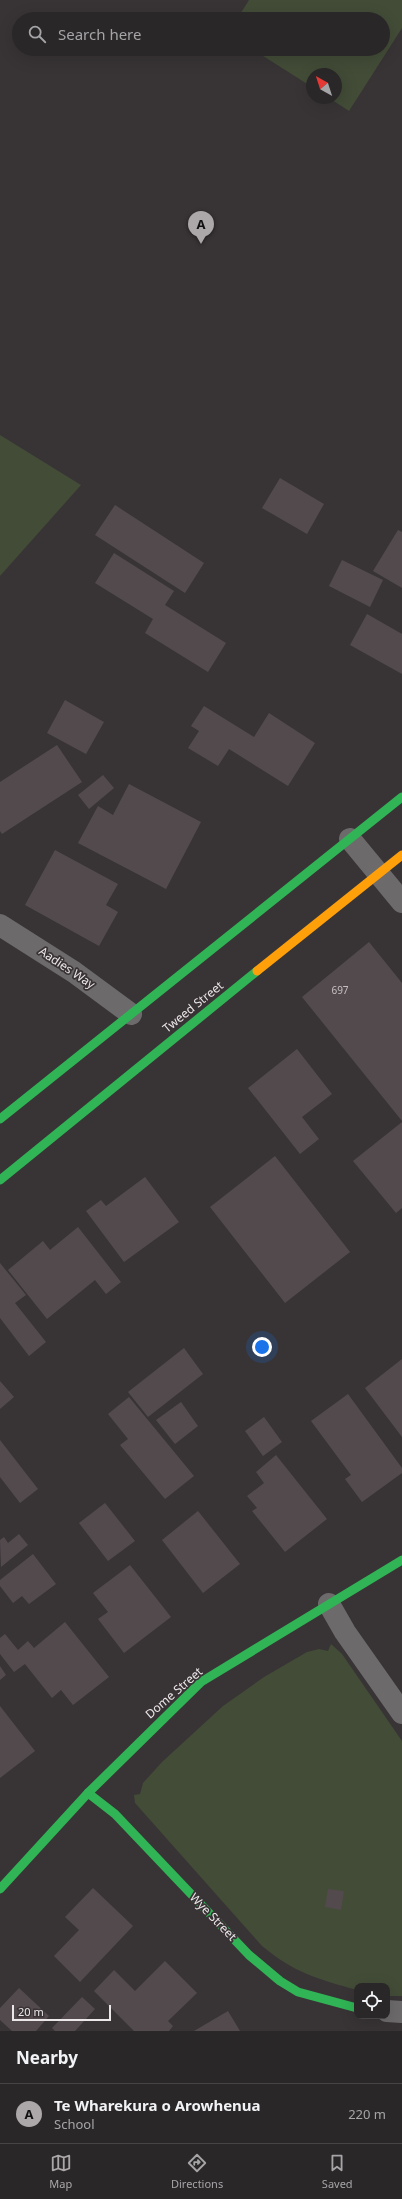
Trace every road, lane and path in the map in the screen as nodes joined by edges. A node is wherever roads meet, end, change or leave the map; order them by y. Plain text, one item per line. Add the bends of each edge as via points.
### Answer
1 (402, 797) edge
2 (350, 839) junction
3 (402, 855) edge
4 (379, 874) junction
5 (402, 902) edge
6 (0, 925) edge
7 (131, 1014) junction
8 (0, 1119) edge
9 (0, 1180) edge
10 (402, 1560) edge
11 (329, 1604) junction
12 (402, 1713) edge
13 (88, 1793) junction
14 (0, 1890) edge
15 (354, 2007) edge
16 (390, 2011) edge
17 (402, 2012) edge

1 - 2 main road
2 - 4 street
2 - 7 main road
3 - 4 main road, Tweed Street
4 - 5 street
4 - 9 main road, Tweed Street
6 - 7 street, Aadies Way via 74,972
7 - 8 main road
10 - 11 main road, Dome Street
11 - 12 street via 345,1632
11 - 13 main road, Dome Street via 201,1682
13 - 14 main road, Dome Street
13 - 15 main road, Wye Street via 115,1814 249,1955 280,1981 298,1992
16 - 17 street

